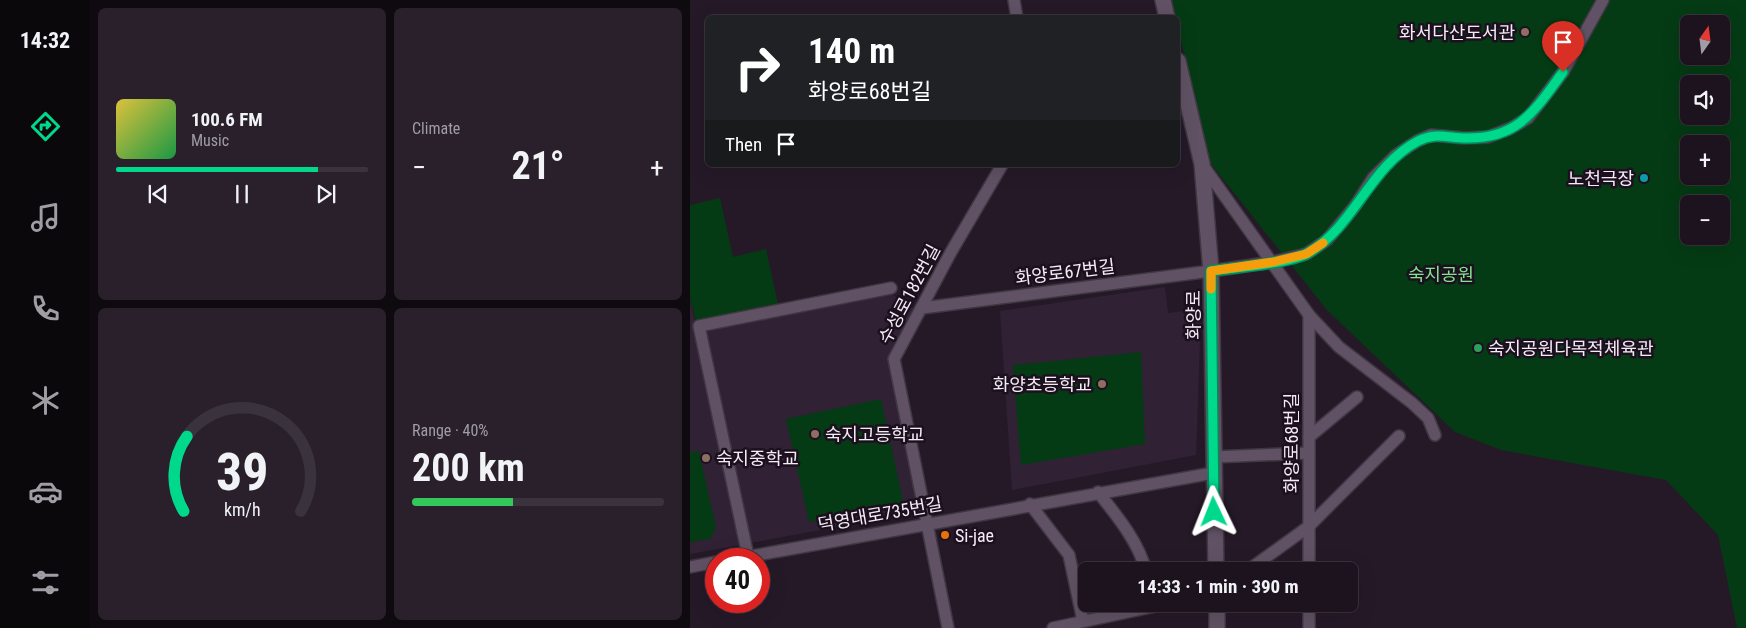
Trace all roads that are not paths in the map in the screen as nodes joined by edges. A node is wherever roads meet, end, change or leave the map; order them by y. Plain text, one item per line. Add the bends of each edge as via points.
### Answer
1 (1014, 0) edge
2 (1163, 0) edge
3 (1603, 0) edge
4 (1016, 15) edge
5 (1166, 15) edge
6 (1180, 70) edge
7 (1202, 164) junction
8 (1001, 167) edge
9 (1273, 262) junction
10 (1211, 271) junction
11 (891, 288) dead end
12 (922, 308) junction
13 (1309, 314) junction
14 (1357, 397) dead end
15 (1436, 435) dead end
16 (1399, 436) dead end
17 (1308, 437) junction
18 (1309, 453) junction
19 (1213, 457) junction
20 (1213, 473) junction
21 (1098, 492) junction
22 (1030, 504) junction
23 (928, 523) junction
24 (1308, 527) junction
25 (746, 548) edge
26 (770, 552) edge
27 (1144, 562) edge
28 (1216, 562) edge
29 (1259, 562) edge
30 (1308, 562) edge
31 (705, 564) edge
32 (690, 567) edge
33 (1123, 612) edge
34 (1217, 612) edge
35 (1309, 612) edge
36 (1083, 621) junction
37 (948, 628) edge
38 (1053, 628) edge
39 (1217, 628) edge
40 (1309, 628) edge

1 - 4 street
2 - 5 street
3 - 9 street via 1563,72 1528,118 1488,137 1431,135 1417,141 1396,155 1374,178 1327,240 1306,254
6 - 7 street, 화양로
7 - 9 street
7 - 10 street, 화양로
8 - 12 street, 수성로182번길
9 - 10 street
9 - 13 street
10 - 12 street, 화양로67번길
10 - 19 street, 화양로
11 - 25 street via 698,326
12 - 23 street, 수성로182번길 via 894,359
13 - 15 street via 1339,347 1428,418
13 - 17 street, 화양로68번길
14 - 17 street
16 - 24 street
17 - 18 street, 화양로68번길
18 - 19 street
18 - 24 street, 화양로68번길
19 - 20 street, 화양로
20 - 21 street, 덕영대로735번길
20 - 28 street, 화양로
21 - 22 street, 덕영대로735번길
21 - 27 street via 1119,518
22 - 23 street, 덕영대로735번길
22 - 36 street via 1069,555
23 - 26 street, 덕영대로735번길
23 - 37 street, 수성로182번길
24 - 29 street
24 - 30 street, 화양로68번길
31 - 32 street
33 - 36 street
34 - 39 street
35 - 40 street
36 - 38 street

